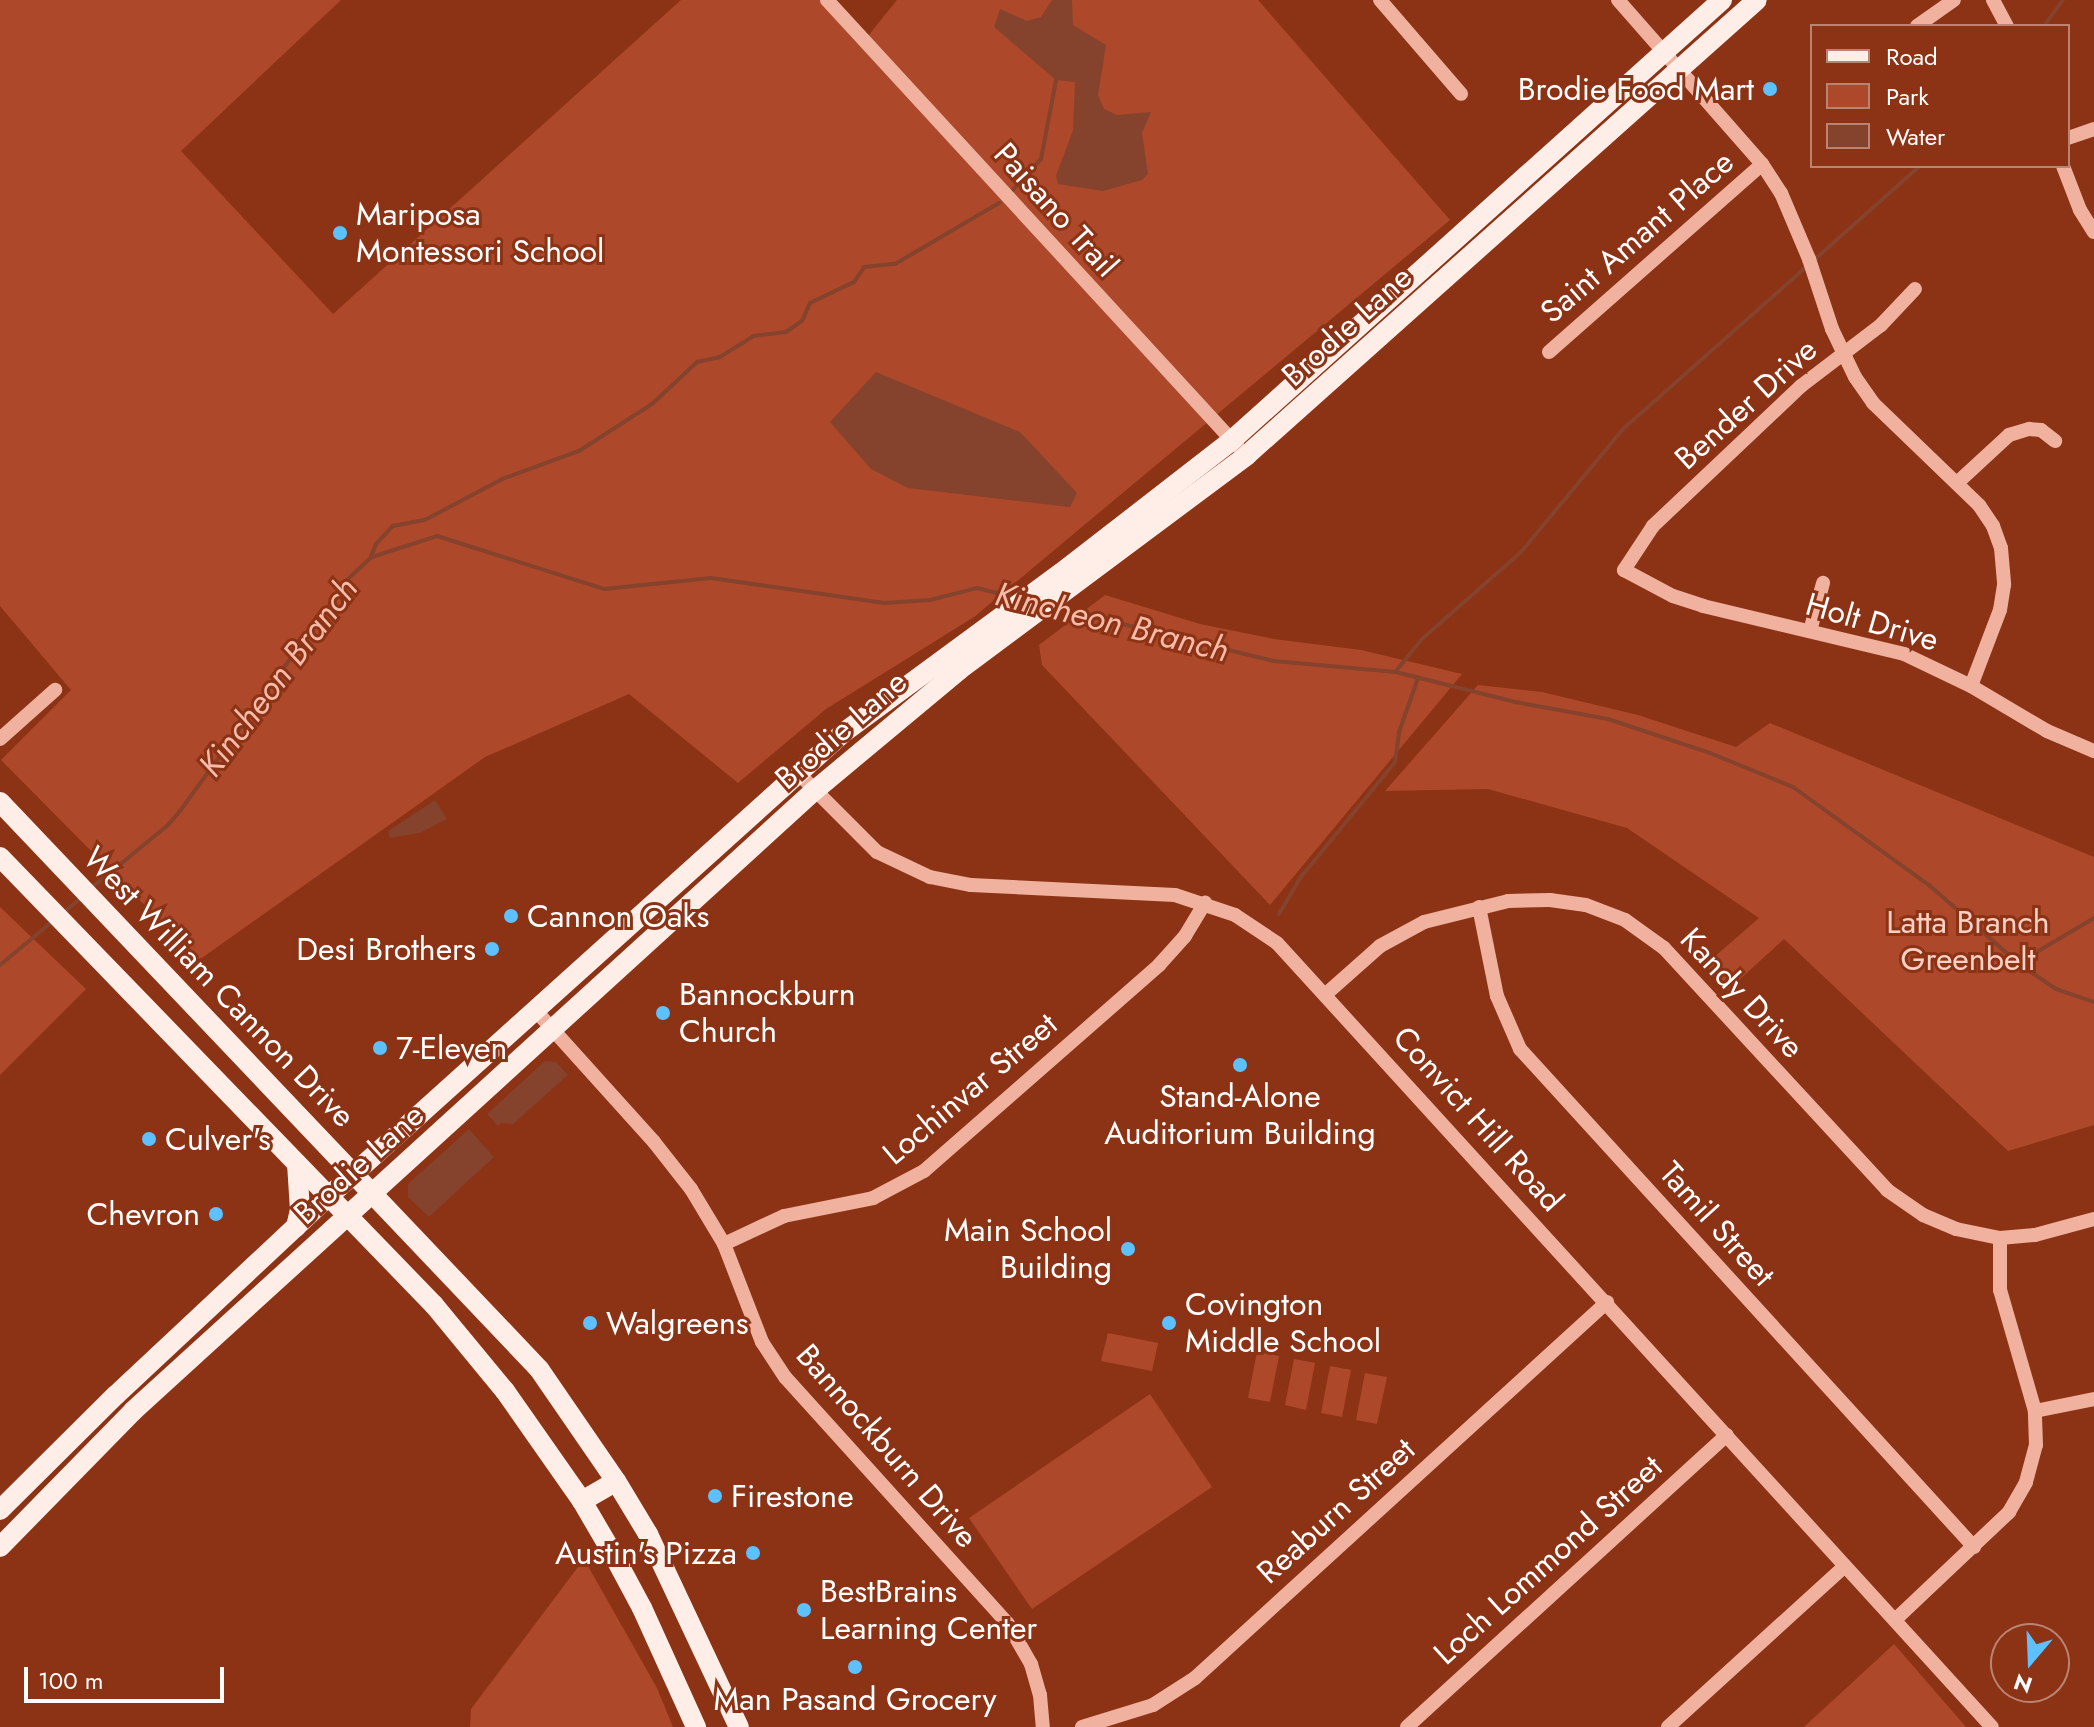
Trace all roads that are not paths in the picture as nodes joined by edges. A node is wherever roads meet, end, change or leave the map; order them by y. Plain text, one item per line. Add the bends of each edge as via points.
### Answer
1 (827, 0) edge
2 (1380, 0) edge
3 (1618, 0) edge
4 (1722, 0) edge
5 (1757, 0) edge
6 (1954, 0) edge
7 (1993, 0) edge
8 (1920, 24) edge
9 (2006, 24) edge
10 (1664, 53) junction
11 (1680, 70) junction
12 (1461, 94) dead end
13 (2094, 129) edge
14 (2070, 137) edge
15 (1762, 164) junction
16 (2064, 168) edge
17 (2094, 232) edge
18 (1915, 289) dead end
19 (1549, 352) dead end
20 (1844, 354) junction
21 (1231, 441) junction
22 (2055, 441) dead end
23 (1247, 455) junction
24 (1957, 483) junction
25 (1624, 570) joint
26 (1070, 576) junction
27 (1823, 583) dead end
28 (1810, 631) junction
29 (1971, 686) junction
30 (55, 690) dead end
31 (0, 739) edge
32 (2094, 751) edge
33 (798, 773) junction
34 (814, 791) junction
35 (0, 802) edge
36 (0, 857) edge
37 (1205, 903) junction
38 (1479, 907) junction
39 (1326, 994) junction
40 (191, 1002) junction
41 (537, 1012) junction
42 (166, 1029) junction
43 (552, 1030) junction
44 (297, 1164) junction
45 (354, 1173) junction
46 (371, 1192) junction
47 (329, 1196) junction
48 (347, 1215) junction
49 (2094, 1219) edge
50 (296, 1227) junction
51 (2000, 1238) junction
52 (724, 1244) junction
53 (1607, 1302) junction
54 (2094, 1399) edge
55 (2035, 1411) junction
56 (1727, 1435) junction
57 (616, 1481) junction
58 (582, 1501) junction
59 (0, 1510) edge
60 (0, 1547) edge
61 (1974, 1547) junction
62 (1845, 1566) junction
63 (1896, 1619) junction
64 (696, 1727) edge
65 (739, 1727) edge
66 (1043, 1727) edge
67 (1082, 1727) edge
68 (1407, 1727) edge
69 (1668, 1727) edge
70 (1992, 1727) edge

1 - 21 street, Paisano Trail
2 - 12 street
3 - 10 street
4 - 10 main road, Brodie Lane
5 - 11 main road, Brodie Lane
6 - 8 street
7 - 9 street
10 - 11 street
10 - 21 main road, Brodie Lane
11 - 15 street
11 - 23 main road, Brodie Lane
13 - 14 street
15 - 19 street, Saint Amant Place
15 - 20 street via 1803,243
16 - 17 street
18 - 20 street, Bender Drive
20 - 24 street via 1873,403
20 - 25 street, Bender Drive via 1801,386 1653,526
21 - 23 street, Paisano Trail
21 - 26 main road, Brodie Lane
22 - 24 street via 2041,430 2009,435
23 - 26 main road, Brodie Lane
24 - 29 street via 1993,526 2004,569 2000,610
25 - 28 street, Holt Drive via 1703,606
26 - 33 main road, Brodie Lane via 938,663
26 - 34 main road, Brodie Lane
27 - 28 street
28 - 29 street, Holt Drive via 1904,654
29 - 32 street, Holt Drive via 2047,731
30 - 31 street
33 - 34 street, Convict Hill Road
33 - 41 main road, Brodie Lane
34 - 37 street, Convict Hill Road via 877,852 930,877 971,885 1161,893
34 - 43 main road, Brodie Lane
35 - 40 main road, West William Cannon Drive
36 - 42 main road, West William Cannon Drive
37 - 39 street, Convict Hill Road via 1265,934
37 - 52 street, Lochinvar Street via 1159,965 924,1171 873,1198 784,1216
38 - 39 street, Kandy Drive via 1446,914 1380,946
38 - 51 street, Kandy Drive via 1534,899 1566,901 1634,925 1687,969 1887,1190 1938,1223
38 - 61 street, Tamil Street via 1497,996 1520,1049
39 - 53 street, Convict Hill Road
40 - 42 main road
40 - 45 main road, West William Cannon Drive
41 - 43 street, Bannockburn Drive
41 - 45 main road, Brodie Lane
42 - 44 main road, West William Cannon Drive
43 - 46 main road, Brodie Lane
43 - 52 street, Bannockburn Drive via 674,1166
44 - 47 main road, West William Cannon Drive
44 - 50 main road
45 - 46 main road, West William Cannon Drive
45 - 47 main road, Brodie Lane
46 - 48 main road, Brodie Lane
46 - 57 main road, West William Cannon Drive via 539,1369
47 - 48 main road, West William Cannon Drive
47 - 50 main road, Brodie Lane
48 - 58 main road, West William Cannon Drive via 434,1305 495,1379
48 - 60 main road, Brodie Lane via 133,1411
49 - 51 street, Kandy Drive
50 - 59 main road, Brodie Lane
51 - 55 street via 2000,1290
52 - 66 street, Bannockburn Drive via 762,1342 785,1377 1008,1624 1036,1680
53 - 56 street, Convict Hill Road
53 - 67 street, Reaburn Street via 1195,1678 1153,1705
54 - 55 street
55 - 61 street via 2036,1445 2026,1482 2009,1512
56 - 62 street, Convict Hill Road
56 - 68 street, Loch Lommond Street
57 - 58 main road
57 - 65 main road, West William Cannon Drive via 677,1589
58 - 64 main road, West William Cannon Drive via 642,1608
61 - 63 street
62 - 63 street, Convict Hill Road
62 - 69 street
63 - 70 street, Convict Hill Road

